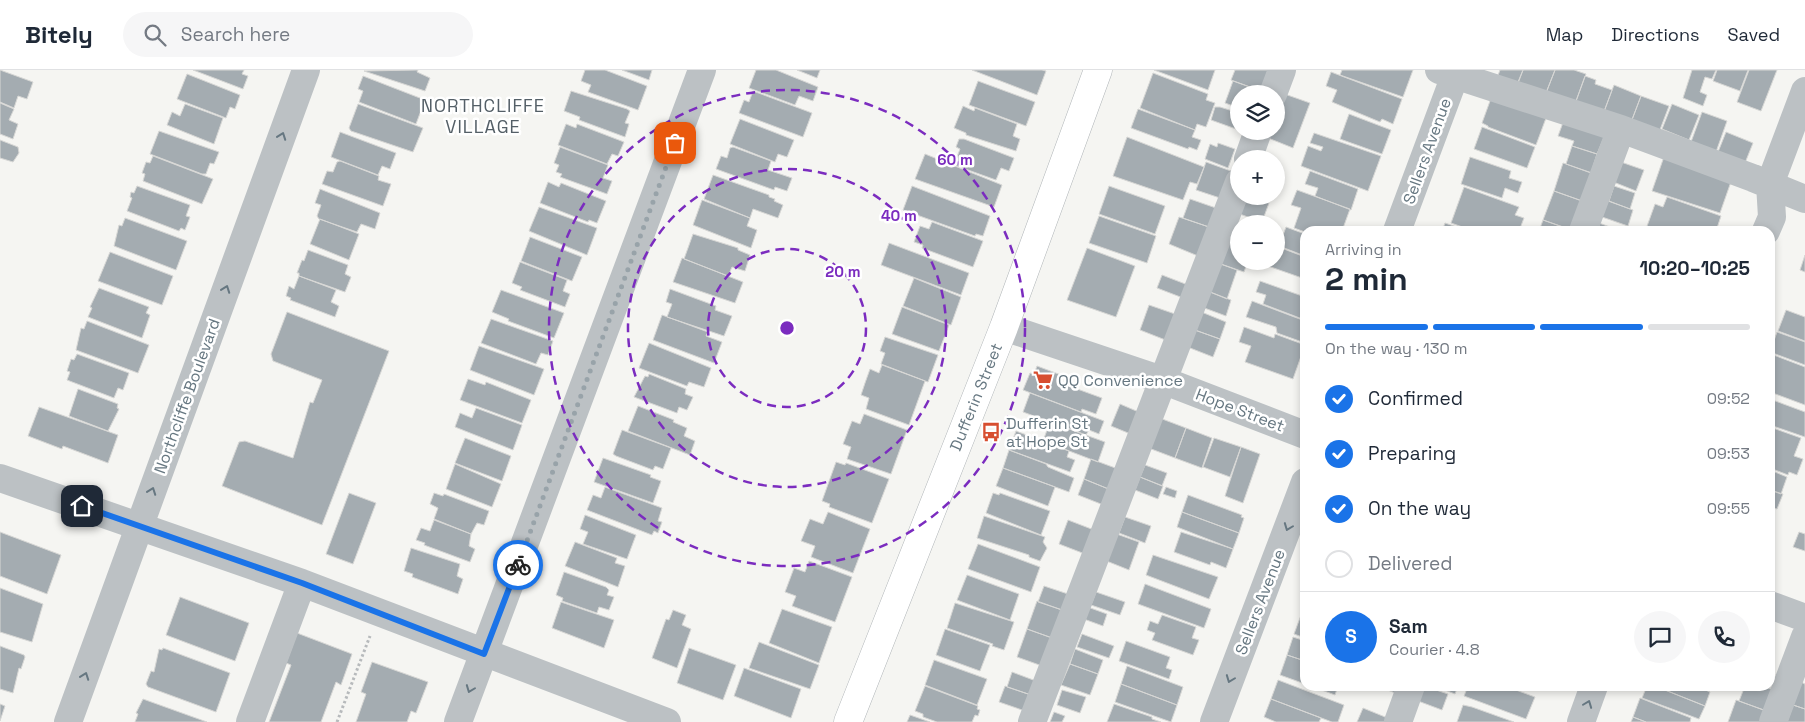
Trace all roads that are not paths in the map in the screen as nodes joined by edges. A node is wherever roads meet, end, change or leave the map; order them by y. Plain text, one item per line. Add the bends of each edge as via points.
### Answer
1 (306, 70) edge
2 (702, 70) edge
3 (1098, 70) edge
4 (1282, 70) edge
5 (1450, 72) edge
6 (1276, 85) edge
7 (1805, 91) edge
8 (1621, 129) junction
9 (1770, 184) junction
10 (1805, 200) edge
11 (1230, 205) edge
12 (1399, 226) edge
13 (1585, 226) edge
14 (1768, 226) edge
15 (1004, 327) junction
16 (1162, 380) junction
17 (1300, 433) edge
18 (0, 478) edge
19 (1300, 495) edge
20 (140, 526) junction
21 (302, 583) junction
22 (1775, 607) edge
23 (1805, 618) edge
24 (1805, 636) edge
25 (484, 654) junction
26 (1409, 691) edge
27 (1592, 691) edge
28 (68, 722) edge
29 (250, 722) edge
30 (458, 722) edge
31 (667, 722) edge
32 (848, 722) edge
33 (1032, 722) edge
34 (1214, 722) edge
35 (1398, 722) edge
36 (1581, 722) edge
37 (1773, 722) edge

20 -> 1 street, Northcliffe Boulevard
2 - 25 street
3 - 15 main road, Dufferin Street
4 - 6 street
5 - 8 street
5 - 12 street, Sellers Avenue
7 - 9 street
8 - 9 street
8 - 13 street
9 - 10 street
9 - 14 street via 1772,217
11 - 16 street
15 - 16 street, Hope Street
15 - 32 main road, Dufferin Street
16 - 17 street, Hope Street
16 - 33 street
18 - 20 street
19 -> 34 street, Sellers Avenue
20 - 21 street
28 -> 20 street, Northcliffe Boulevard
21 - 25 street
21 - 29 street
22 - 23 street
24 - 37 street
25 -> 30 street
25 - 31 street
26 - 35 street
36 -> 27 street

